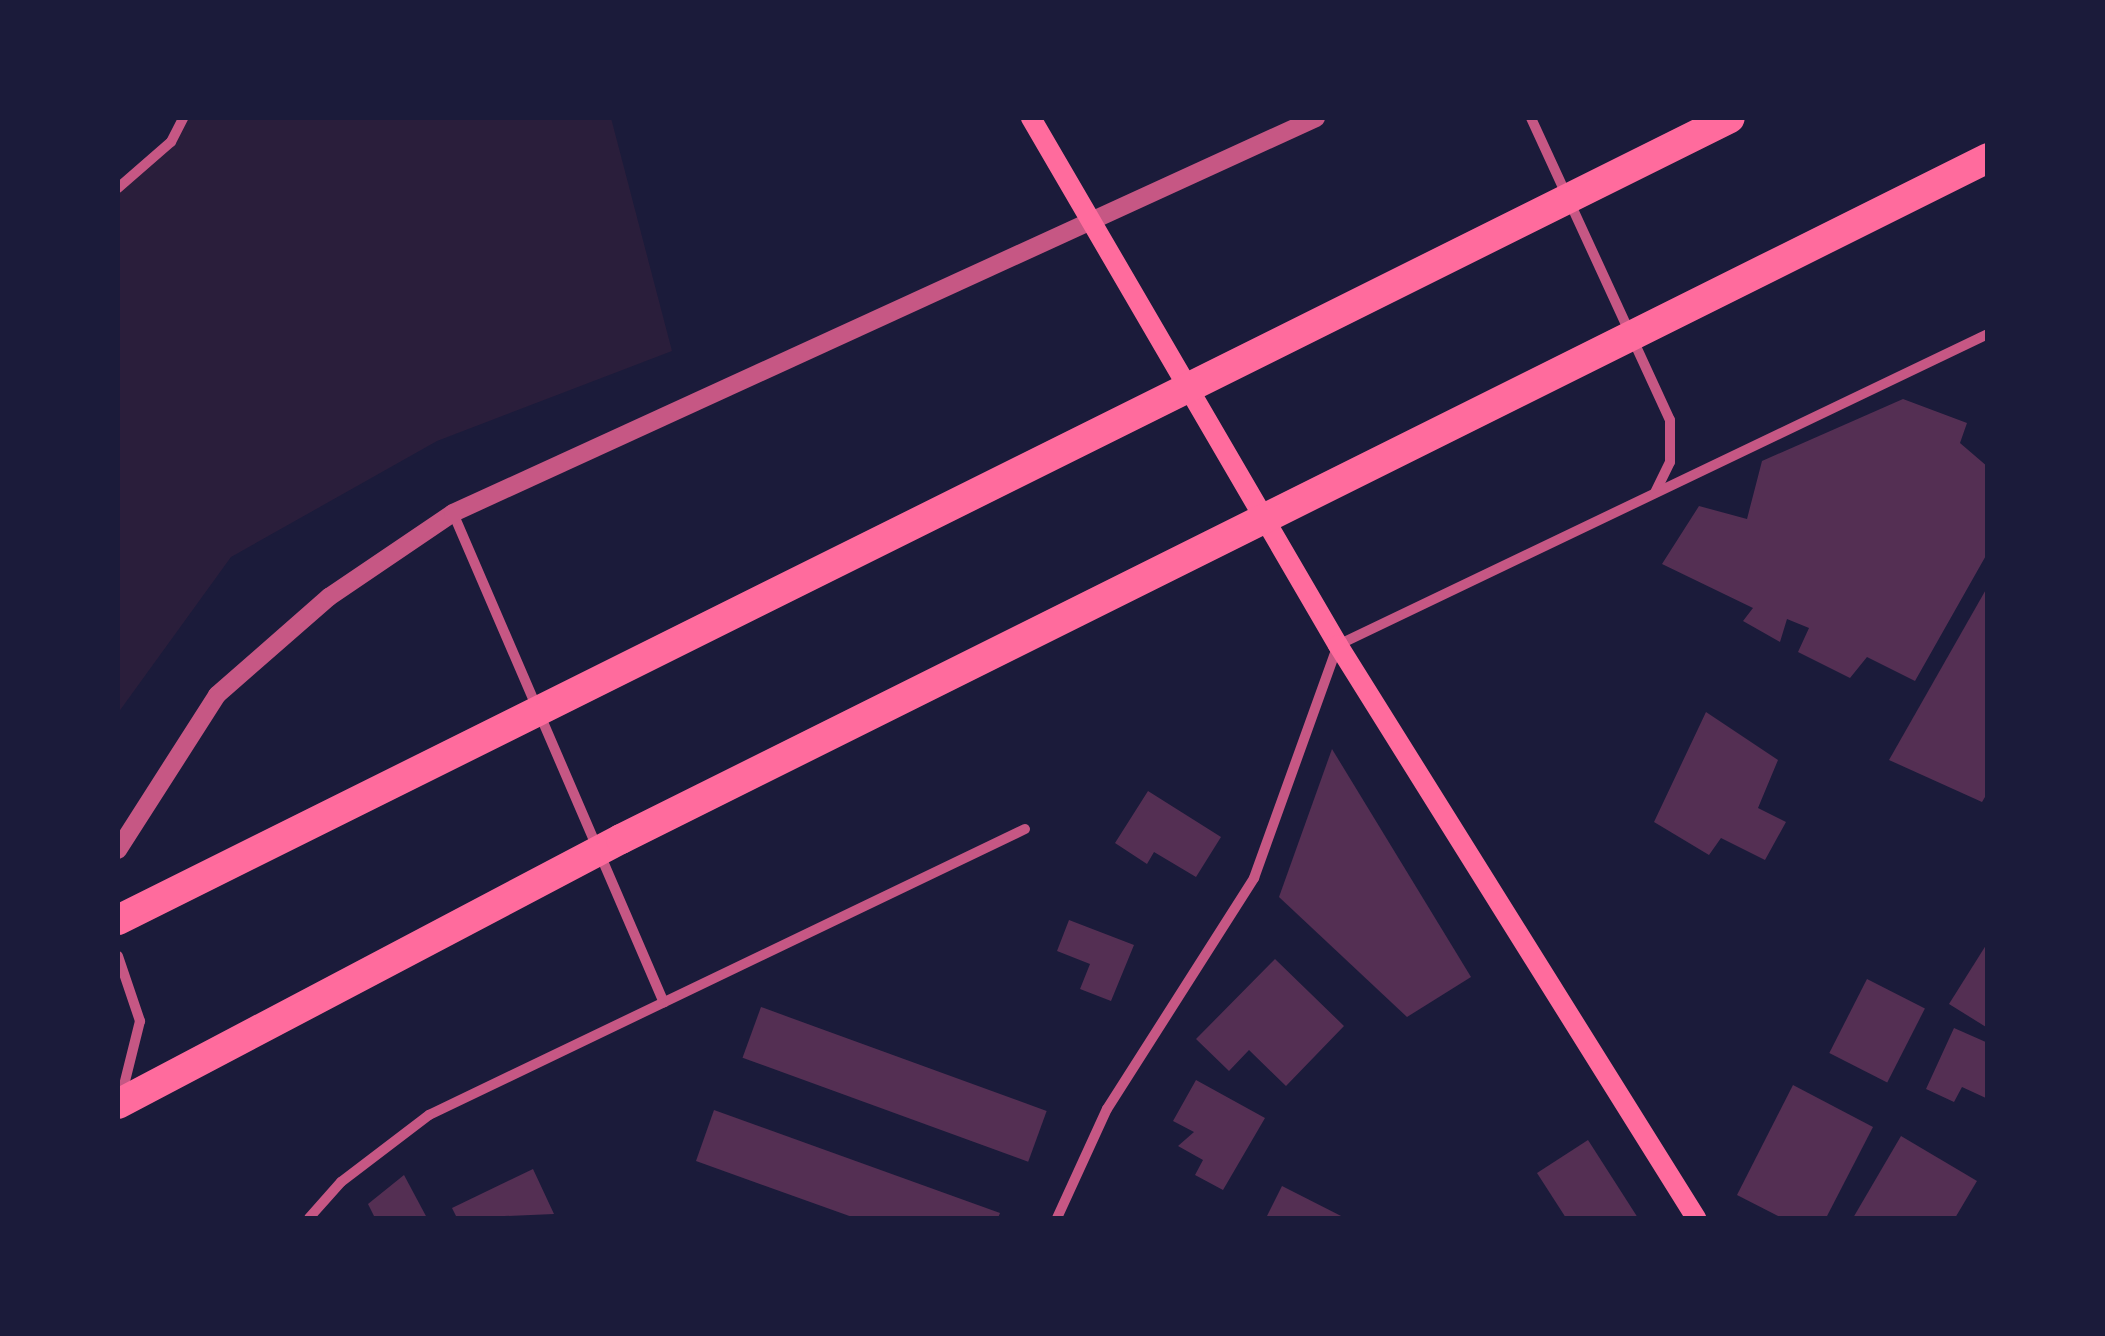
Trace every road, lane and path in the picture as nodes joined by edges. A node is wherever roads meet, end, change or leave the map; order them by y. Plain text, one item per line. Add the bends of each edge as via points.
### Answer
1 (184, 118) edge
2 (1031, 118) edge
3 (1316, 118) edge
4 (1532, 118) edge
5 (1730, 118) edge
6 (1988, 158) edge
7 (118, 188) edge
8 (1089, 225) junction
9 (1988, 334) edge
10 (1655, 493) junction
11 (452, 513) junction
12 (1338, 644) junction
13 (1025, 829) dead end
14 (118, 850) edge
15 (118, 920) edge
16 (118, 956) edge
17 (664, 1003) junction
18 (118, 1104) edge
19 (309, 1218) edge
20 (1057, 1218) edge
21 (1696, 1218) edge

1 - 7 street via 171,142
2 - 8 main road
3 - 8 street
4 - 10 street via 1670,420 1670,462
5 - 15 highway
6 - 18 highway via 620,838
8 - 11 street
8 - 12 main road
9 - 10 street
10 - 12 street
11 - 14 street via 329,597 217,695
11 - 17 street
12 - 20 street via 1254,878 1107,1109
12 - 21 main road
13 - 17 street
16 - 18 street via 140,1020 138,1054
17 - 19 street via 429,1115 341,1182

